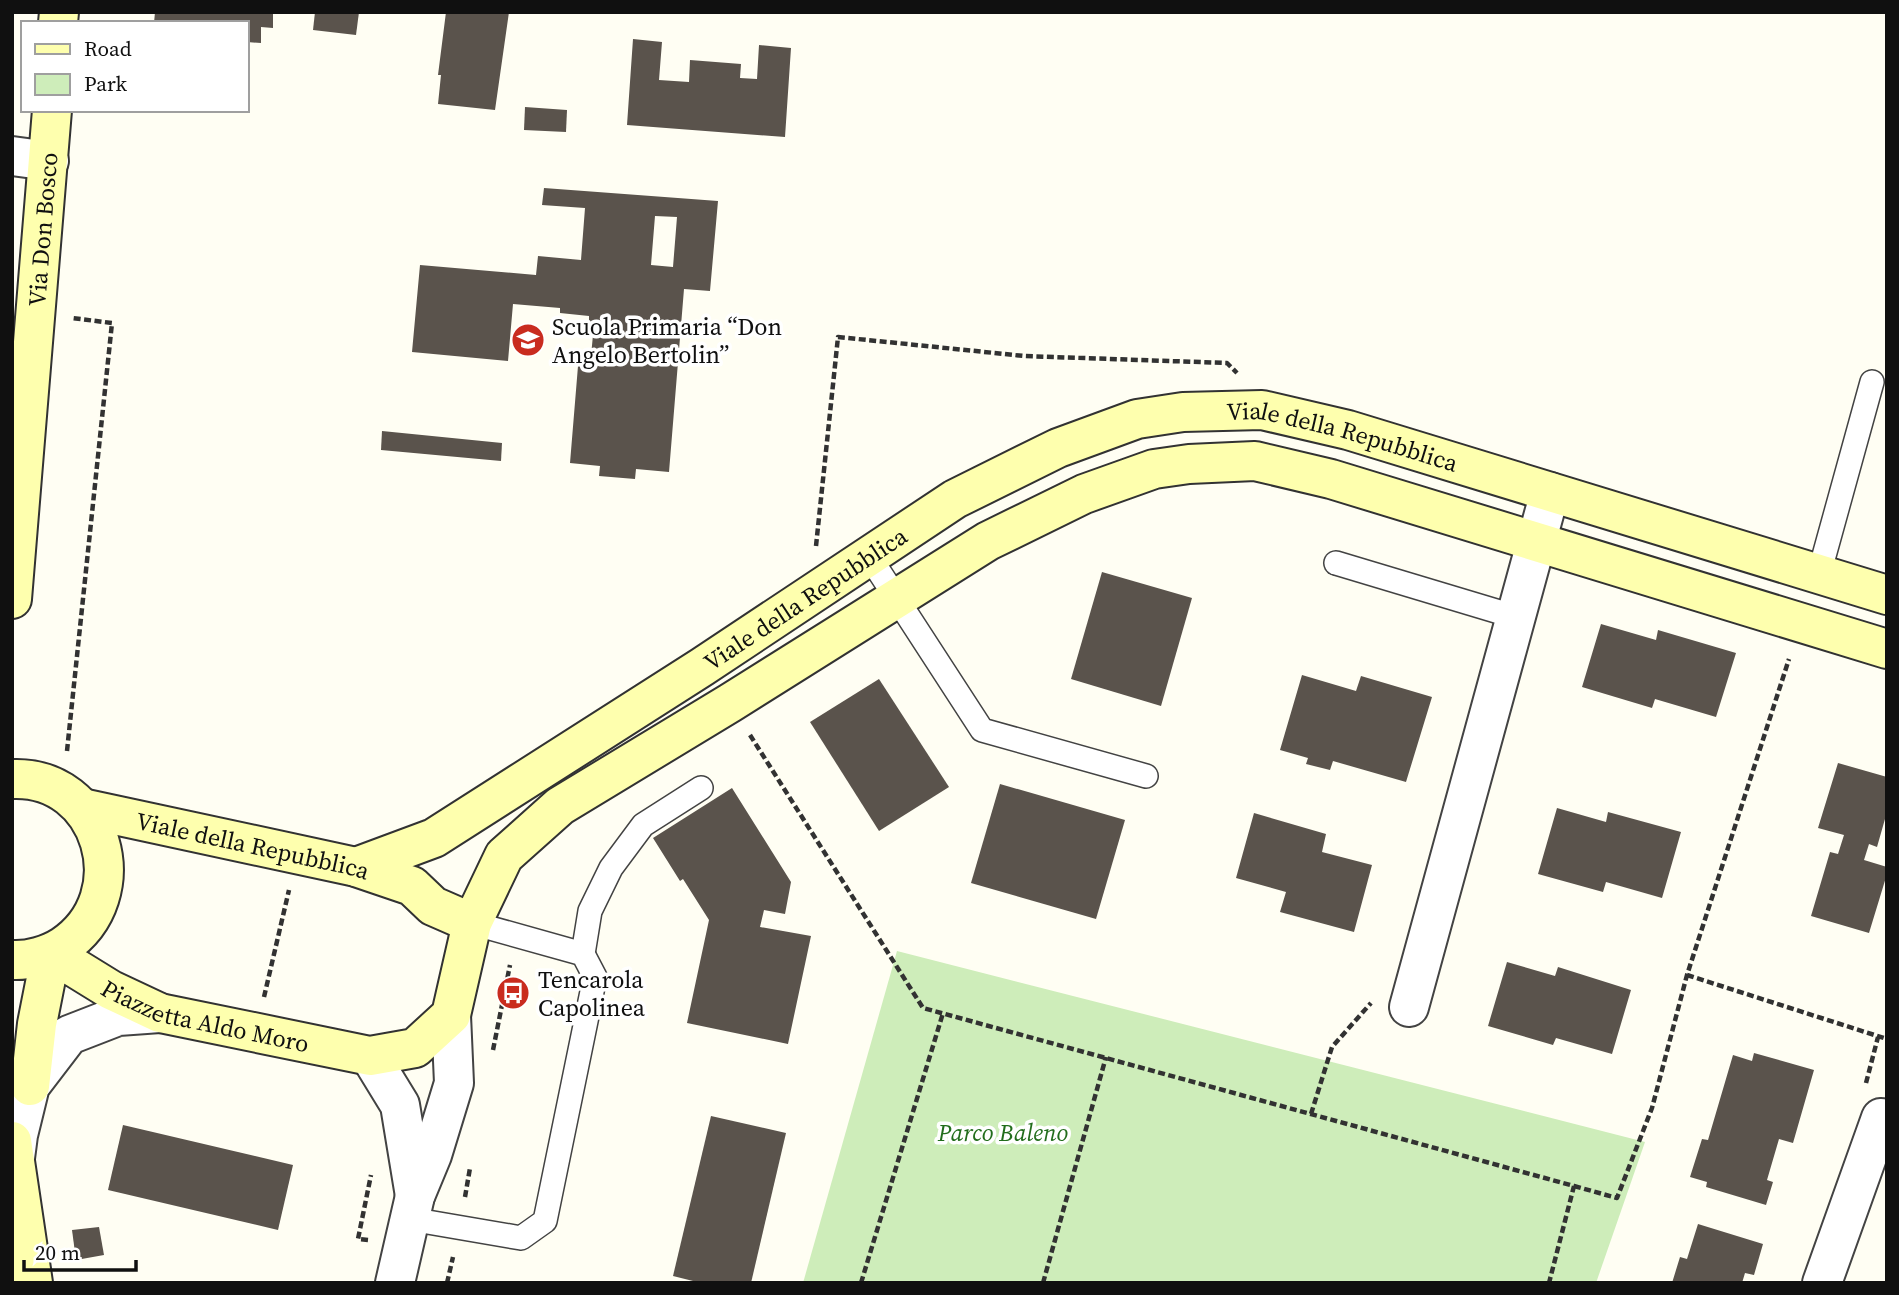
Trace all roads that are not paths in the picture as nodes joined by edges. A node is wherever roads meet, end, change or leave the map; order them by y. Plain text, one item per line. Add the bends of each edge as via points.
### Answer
1 (51, 112) edge
2 (31, 159) edge
3 (1872, 382) dead end
4 (1550, 492) junction
5 (1538, 542) junction
6 (869, 556) junction
7 (1336, 563) dead end
8 (1819, 574) junction
9 (13, 582) edge
10 (1887, 595) edge
11 (896, 598) junction
12 (1516, 618) junction
13 (1887, 649) edge
14 (1146, 776) dead end
15 (12, 779) edge
16 (701, 788) dead end
17 (82, 808) junction
18 (356, 867) junction
19 (472, 923) junction
20 (51, 953) junction
21 (583, 954) junction
22 (12, 960) edge
23 (1409, 1007) road end
24 (160, 1013) junction
25 (451, 1015) junction
26 (370, 1056) junction
27 (30, 1087) junction
28 (1881, 1118) road end
29 (14, 1149) edge
30 (412, 1207) junction
31 (1831, 1282) edge
32 (33, 1283) edge
33 (395, 1283) edge

1 - 2 street, Via Don Bosco
2 - 9 street, Via Don Bosco via 34,314
3 - 8 lane
4 - 5 street
4 - 6 street, Viale della Repubblica via 1348,430 1262,410 1183,412 1137,419 1058,448 955,499
4 - 8 street, Viale della Repubblica
5 - 11 street, Viale della Repubblica via 1331,479 1255,461 1189,464 1154,469 1084,494 988,541
5 - 12 street
5 - 13 street, Viale della Repubblica
6 - 11 lane
6 - 18 street, Viale della Repubblica via 434,838
7 - 12 lane
8 - 10 street, Viale della Repubblica
11 - 14 lane via 982,730
11 - 19 street, Viale della Repubblica via 560,806 503,856
12 - 23 street
15 - 17 street via 26,778 57,788
16 - 21 lane via 643,825 611,867 590,911
17 - 18 street, Viale della Repubblica
17 - 20 street via 97,832 105,859 104,888 81,930
18 - 19 street via 412,886 433,905
19 - 21 lane
19 - 25 street
20 - 22 street
20 - 24 street, Piazzetta Aldo Moro
20 - 27 street
21 - 30 lane via 595,977 545,1221 521,1238
24 - 26 street, Piazzetta Aldo Moro
24 - 27 street via 118,1016 69,1035
25 - 26 street, Piazzetta Aldo Moro via 415,1048
25 - 30 street via 453,1083
26 - 30 street via 400,1105
27 - 29 street
28 - 31 street
29 - 32 street
30 - 33 street

